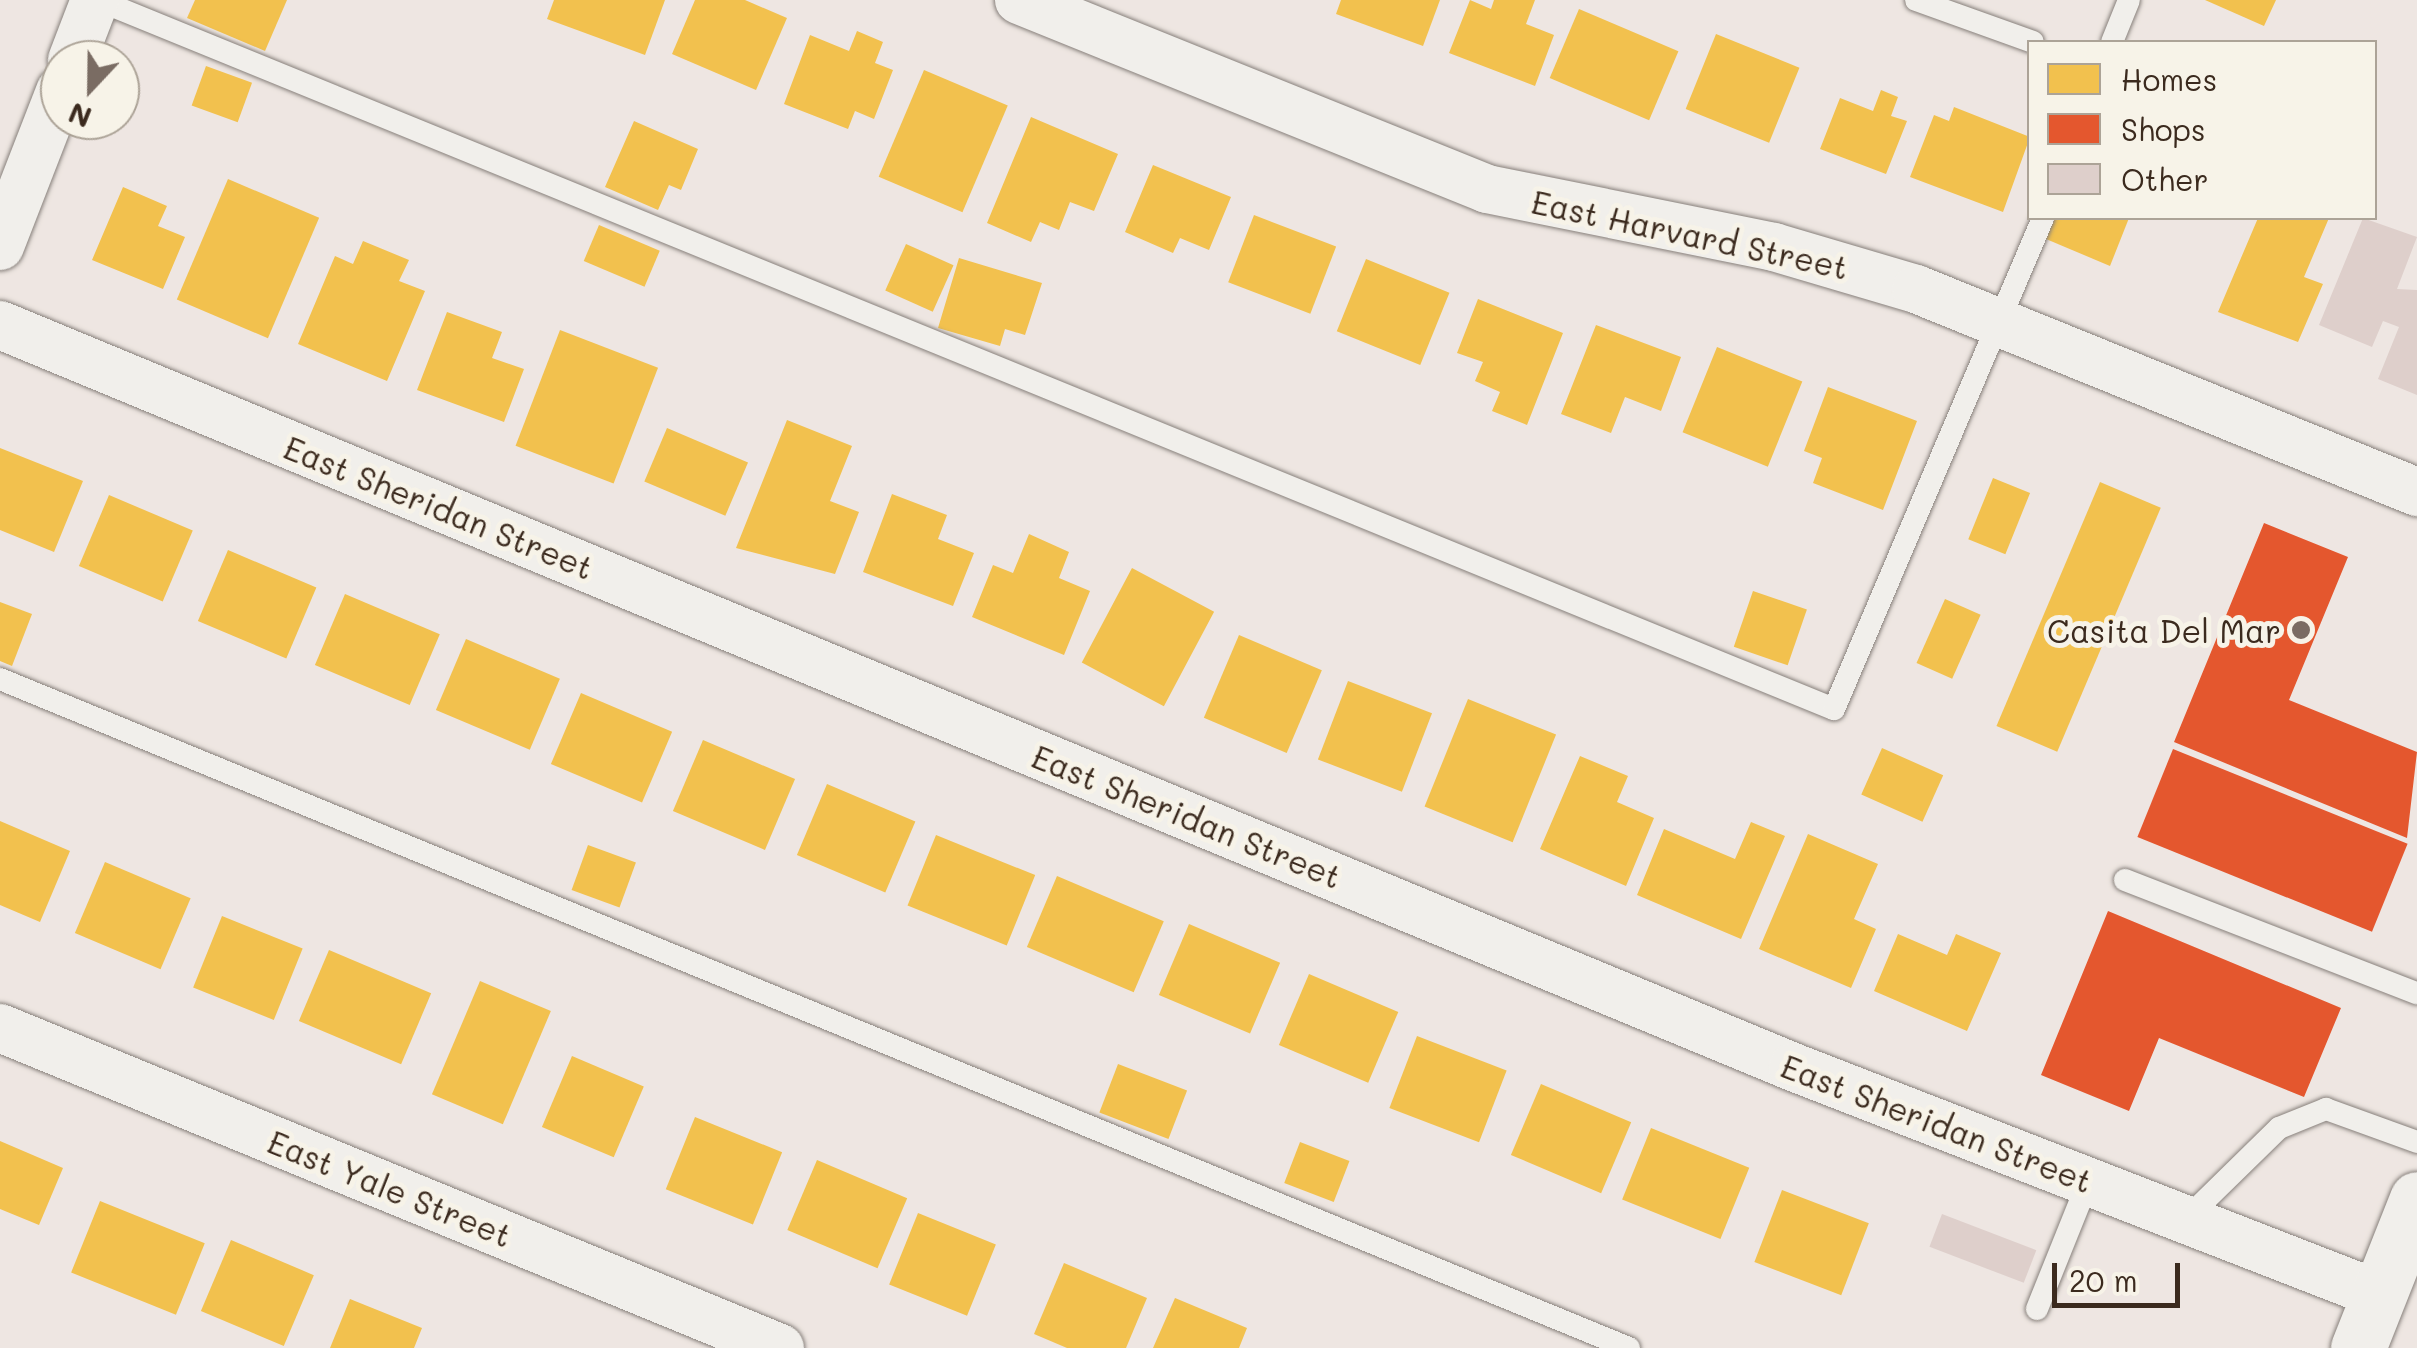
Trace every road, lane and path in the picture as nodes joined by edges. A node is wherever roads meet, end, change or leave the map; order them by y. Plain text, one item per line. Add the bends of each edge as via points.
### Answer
1 (97, 0) edge
2 (1019, 0) edge
3 (1916, 0) edge
4 (2129, 0) edge
5 (80, 40) edge
6 (2027, 40) edge
7 (2113, 40) edge
8 (41, 140) edge
9 (2042, 220) edge
10 (0, 246) edge
11 (2001, 321) junction
12 (0, 325) edge
13 (2417, 492) edge
14 (0, 679) edge
15 (2125, 880) dead end
16 (2417, 993) edge
17 (0, 1028) edge
18 (2417, 1142) edge
19 (2088, 1182) junction
20 (2417, 1200) edge
21 (2186, 1220) junction
22 (2395, 1284) edge
23 (2036, 1309) dead end
24 (780, 1348) edge
25 (1629, 1348) edge
26 (2358, 1348) edge

1 - 5 street
1 - 11 lane via 1834,709
2 - 11 street, East Harvard Street via 1488,189 1774,247
3 - 6 lane
4 - 7 lane
8 - 10 street
9 - 11 lane
11 - 13 street, East Harvard Street
12 - 19 street, East Sheridan Street
14 - 25 lane
15 - 16 lane
17 - 24 street, East Yale Street
18 - 21 lane via 2326,1109 2279,1128
19 - 21 street, East Sheridan Street
19 - 23 lane
20 - 22 main road
21 - 22 street, East Sheridan Street
22 - 26 main road

